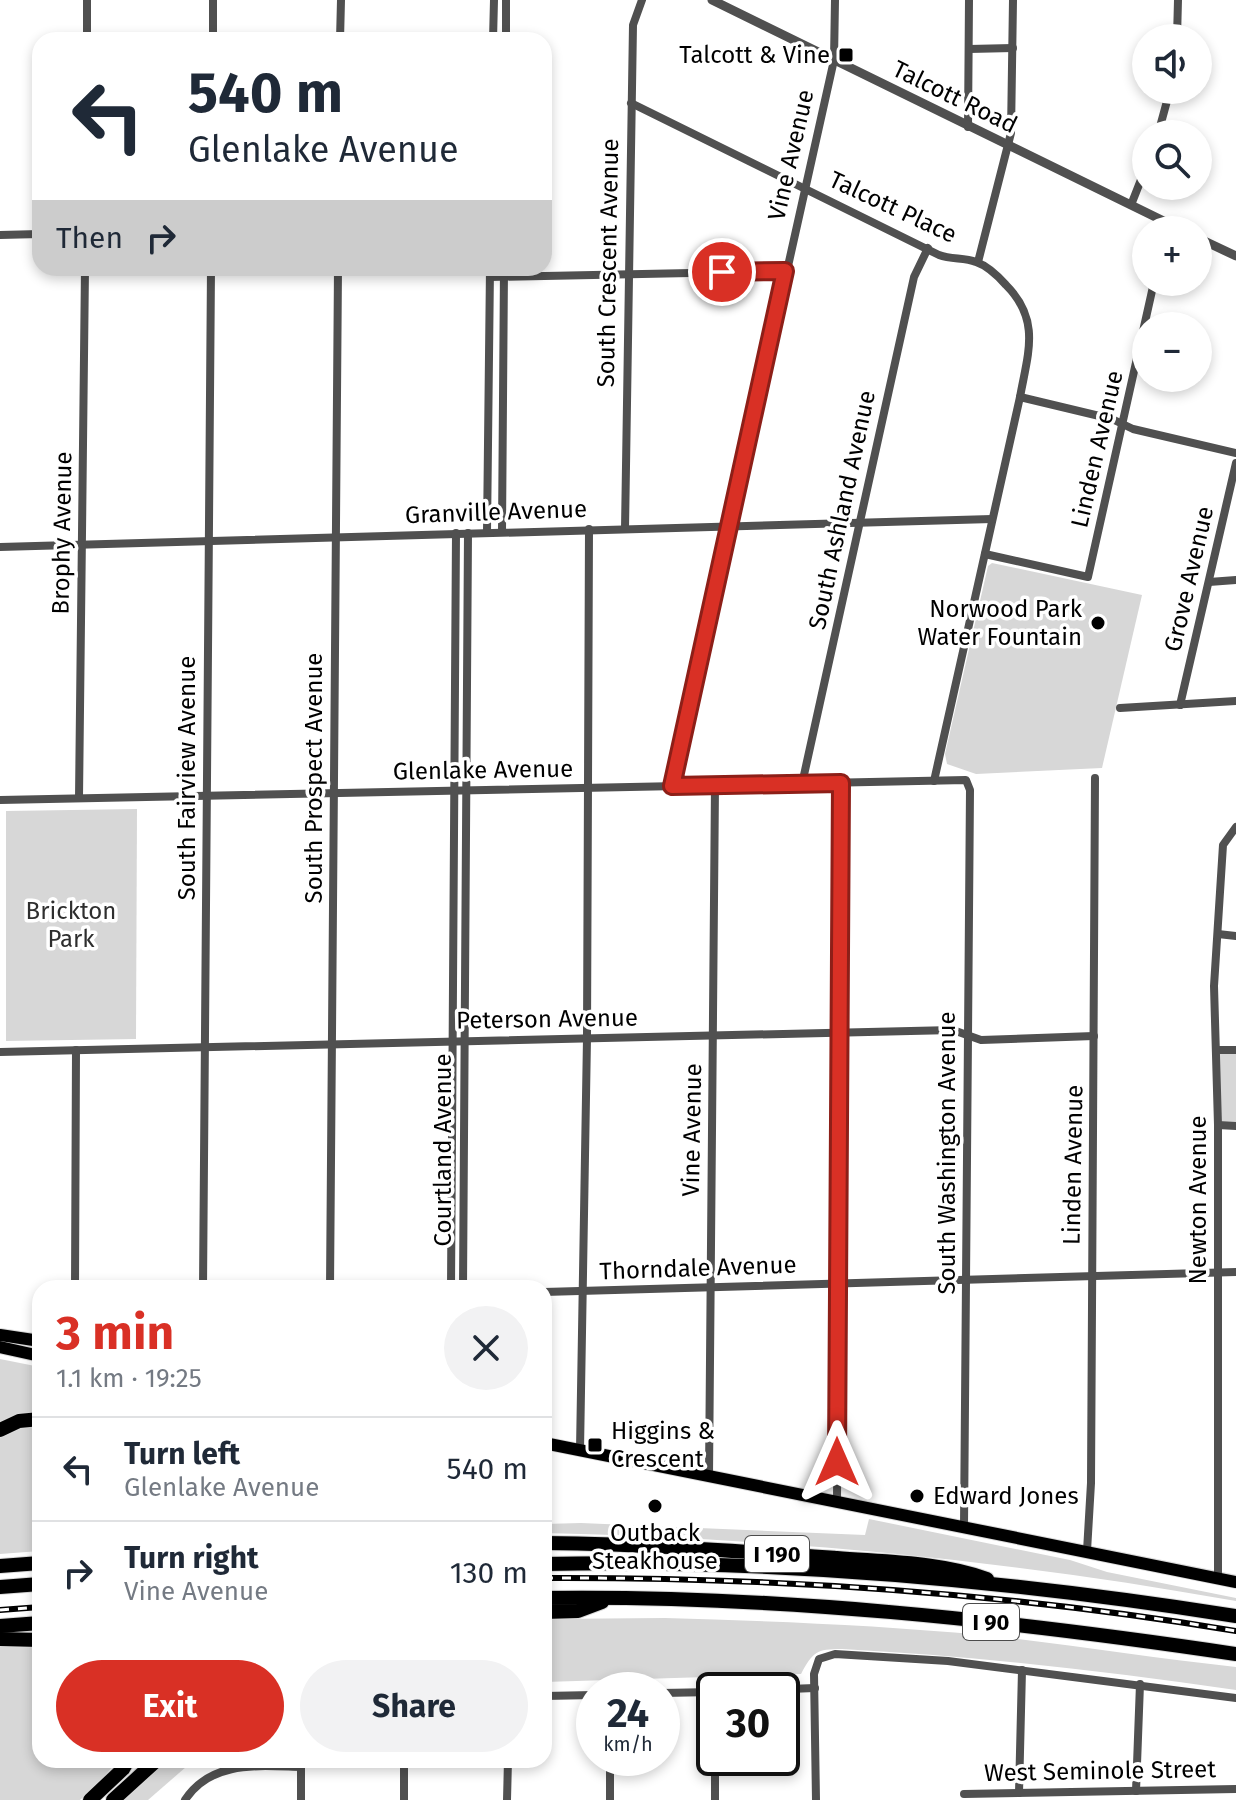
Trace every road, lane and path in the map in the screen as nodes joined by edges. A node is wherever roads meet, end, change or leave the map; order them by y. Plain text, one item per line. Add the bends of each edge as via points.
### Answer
1 (87, 0) edge
2 (213, 0) edge
3 (341, 0) edge
4 (494, 0) edge
5 (506, 0) edge
6 (642, 0) edge
7 (712, 0) edge
8 (835, 0) edge
9 (969, 0) edge
10 (1013, 0) edge
11 (1178, 0) edge
12 (1177, 24) edge
13 (87, 32) edge
14 (213, 32) edge
15 (340, 32) edge
16 (493, 32) edge
17 (506, 32) edge
18 (1013, 48) junction
19 (969, 49) junction
20 (834, 60) junction
21 (631, 103) junction
22 (968, 127) junction
23 (1008, 145) junction
24 (804, 187) junction
25 (1133, 200) edge
26 (1131, 205) junction
27 (1149, 216) edge
28 (32, 234) edge
29 (0, 235) edge
30 (1212, 245) edge
31 (928, 248) junction
32 (1236, 256) edge
33 (978, 262) junction
34 (785, 271) junction
35 (552, 274) edge
36 (627, 275) junction
37 (85, 276) edge
38 (211, 276) edge
39 (338, 276) edge
40 (490, 276) edge
41 (504, 276) edge
42 (1151, 296) edge
43 (1020, 397) junction
44 (1123, 424) junction
45 (1236, 453) edge
46 (1236, 463) edge
47 (992, 519) junction
48 (859, 523) junction
49 (730, 526) junction
50 (589, 529) junction
51 (625, 529) junction
52 (487, 532) junction
53 (502, 532) junction
54 (456, 533) junction
55 (468, 533) junction
56 (336, 537) junction
57 (209, 540) junction
58 (82, 544) junction
59 (0, 547) edge
60 (985, 554) junction
61 (1236, 580) edge
62 (1209, 582) junction
63 (1236, 701) edge
64 (1180, 705) junction
65 (1120, 708) dead end
66 (1095, 778) dead end
67 (966, 780) joint
68 (934, 781) junction
69 (841, 783) junction
70 (802, 784) junction
71 (715, 785) junction
72 (672, 786) junction
73 (588, 788) junction
74 (466, 790) junction
75 (455, 791) junction
76 (334, 793) junction
77 (207, 796) junction
78 (79, 798) junction
79 (0, 800) edge
80 (1236, 827) edge
81 (1218, 934) junction
82 (1236, 936) edge
83 (840, 1034) junction
84 (968, 1035) junction
85 (713, 1036) junction
86 (1094, 1036) junction
87 (587, 1038) junction
88 (453, 1041) junction
89 (464, 1041) junction
90 (332, 1043) junction
91 (205, 1046) junction
92 (76, 1050) junction
93 (1216, 1050) junction
94 (1236, 1050) edge
95 (0, 1052) edge
96 (1218, 1125) junction
97 (1236, 1126) edge
98 (1219, 1272) junction
99 (1236, 1272) edge
100 (1092, 1277) junction
101 (75, 1280) edge
102 (203, 1280) edge
103 (330, 1280) edge
104 (451, 1280) edge
105 (463, 1280) edge
106 (966, 1281) junction
107 (838, 1284) junction
108 (711, 1288) junction
109 (583, 1291) junction
110 (552, 1292) edge
111 (0, 1335) edge
112 (32, 1340) edge
113 (0, 1347) edge
114 (32, 1354) edge
115 (32, 1420) edge
116 (0, 1430) edge
117 (552, 1445) edge
118 (580, 1450) junction
119 (709, 1476) junction
120 (837, 1502) junction
121 (964, 1527) junction
122 (552, 1543) edge
123 (1087, 1551) junction
124 (32, 1563) edge
125 (552, 1564) edge
126 (6, 1565) edge
127 (1218, 1579) junction
128 (1236, 1582) edge
129 (32, 1585) edge
130 (1006, 1586) junction
131 (0, 1587) edge
132 (552, 1598) edge
133 (615, 1598) junction
134 (552, 1612) edge
135 (1236, 1616) edge
136 (32, 1624) edge
137 (0, 1626) edge
138 (0, 1639) edge
139 (32, 1640) edge
140 (1236, 1654) edge
141 (1022, 1670) junction
142 (1140, 1684) junction
143 (815, 1688) junction
144 (800, 1689) edge
145 (576, 1695) edge
146 (552, 1696) edge
147 (1236, 1698) edge
148 (124, 1768) edge
149 (148, 1768) edge
150 (237, 1768) edge
151 (301, 1768) edge
152 (404, 1768) edge
153 (508, 1768) edge
154 (610, 1776) edge
155 (715, 1776) edge
156 (1236, 1789) edge
157 (1136, 1791) junction
158 (1019, 1793) junction
159 (964, 1794) dead end
160 (1036, 1796) edge
161 (90, 1800) edge
162 (113, 1800) edge
163 (185, 1800) edge
164 (301, 1800) edge
165 (404, 1800) edge
166 (507, 1800) edge
167 (610, 1800) edge
168 (715, 1800) edge
169 (816, 1800) edge

1 - 13 street
2 - 14 street
3 - 15 street
4 - 16 street
5 - 17 street
6 - 21 street, South Crescent Avenue via 633,25
7 - 20 street, Talcott Road
8 - 20 street, Vine Avenue
9 - 19 street
10 - 18 street
11 - 12 street
18 - 19 street
18 - 23 street
19 - 22 street
20 - 22 street, Talcott Road
20 - 24 street, Vine Avenue
21 - 24 street, Talcott Place
21 - 36 street, South Crescent Avenue
22 - 23 street, Talcott Road
23 - 26 street, Talcott Road
23 - 33 street
24 - 31 street, Talcott Place
24 - 34 street, Vine Avenue
25 - 26 street
26 - 27 street, Talcott Road
28 - 29 street
30 - 32 street
31 - 33 street, Talcott Place via 946,258
31 - 48 street, South Ashland Avenue via 914,277
33 - 43 street, Talcott Place via 1014,293 1030,326
34 - 36 street
34 - 49 street, Vine Avenue
35 - 36 street
36 - 51 street, South Crescent Avenue
37 - 58 street, Brophy Avenue
38 - 57 street, South Fairview Avenue
39 - 56 street, South Prospect Avenue
40 - 52 street
41 - 53 street
42 - 44 street, Linden Avenue
43 - 44 street
43 - 47 street
44 - 45 street
44 - 60 street, Linden Avenue via 1088,577
46 - 62 street, Grove Avenue
47 - 48 street, Granville Avenue
47 - 60 street
48 - 49 street, Granville Avenue
48 - 70 street, South Ashland Avenue
49 - 51 street, Granville Avenue
49 - 72 street, Vine Avenue
50 - 51 street, Granville Avenue
50 - 53 street, Granville Avenue
50 - 73 street
52 - 53 street, Granville Avenue
52 - 55 street, Granville Avenue
54 - 55 street, Granville Avenue
54 - 56 street, Granville Avenue
54 - 75 street, Courtland Avenue
55 - 74 street, Courtland Avenue
56 - 57 street, Granville Avenue
56 - 76 street, South Prospect Avenue
57 - 58 street, Granville Avenue
57 - 77 street, South Fairview Avenue
58 - 59 street, Granville Avenue
58 - 78 street, Brophy Avenue
60 - 68 street
61 - 62 street
62 - 64 street, Grove Avenue
63 - 64 street
64 - 65 street
66 - 86 street, Linden Avenue
67 - 68 street, Glenlake Avenue
67 - 84 street, South Washington Avenue
68 - 69 street, Glenlake Avenue
69 - 70 street, Glenlake Avenue
69 - 83 street
70 - 71 street, Glenlake Avenue
71 - 72 street, Glenlake Avenue
71 - 85 street, Vine Avenue
72 - 73 street, Glenlake Avenue
73 - 74 street, Glenlake Avenue
73 - 87 street
74 - 75 street, Glenlake Avenue
74 - 89 street, Courtland Avenue
75 - 76 street, Glenlake Avenue
75 - 88 street, Courtland Avenue
76 - 77 street, Glenlake Avenue
76 - 90 street, South Prospect Avenue
77 - 78 street, Glenlake Avenue
77 - 91 street, South Fairview Avenue
78 - 79 street, Glenlake Avenue
80 - 81 street, Newton Avenue via 1223,845
81 - 82 street
81 - 93 street, Newton Avenue
83 - 84 street, Peterson Avenue via 953,1030
83 - 85 street, Peterson Avenue
83 - 107 street
84 - 86 street, Peterson Avenue via 981,1040
84 - 106 street, South Washington Avenue
85 - 87 street, Peterson Avenue
85 - 108 street, Vine Avenue
86 - 100 street, Linden Avenue
87 - 89 street, Peterson Avenue
87 - 109 street
88 - 89 street, Peterson Avenue
88 - 90 street, Peterson Avenue
88 - 104 street, Courtland Avenue
89 - 105 street, Courtland Avenue
90 - 91 street, Peterson Avenue
90 - 103 street, South Prospect Avenue
91 - 92 street, Peterson Avenue
91 - 102 street, South Fairview Avenue
92 - 95 street, Peterson Avenue
92 - 101 street
93 - 94 street
93 - 96 street, Newton Avenue
96 - 97 street
96 - 98 street, Newton Avenue
98 - 99 street, Thorndale Avenue
98 - 100 street, Thorndale Avenue
98 - 127 street, Newton Avenue
100 - 106 street, Thorndale Avenue
100 - 123 street, Linden Avenue
106 - 107 street, Thorndale Avenue
106 - 121 street, South Washington Avenue
107 - 108 street, Thorndale Avenue
107 - 120 street
108 - 109 street, Thorndale Avenue
108 - 119 street, Vine Avenue
109 - 110 street, Thorndale Avenue
109 - 118 street
111 - 112 main road
113 - 114 main road
115 - 116 highway
117 - 118 main road
118 - 119 main road
119 - 120 main road
120 - 121 main road
121 - 123 main road
122 - 130 highway, I 190 via 872,1562 964,1571
123 - 127 main road
124 - 126 highway
125 - 130 highway, I 90 via 807,1570
127 - 128 main road
129 - 131 highway
130 - 135 highway, I 90
132 - 133 highway, I 90
133 - 134 highway via 578,1611
133 - 140 highway, I 90 via 912,1614
136 - 137 highway
138 - 139 highway
141 - 142 street
141 - 143 street via 835,1654 819,1659
141 - 158 street
142 - 147 street
142 - 157 street
143 - 144 street
143 - 169 street
145 - 146 street
148 - 161 highway
149 - 162 highway
150 - 163 street via 207,1778
151 - 164 street
152 - 165 street
153 - 166 street
154 - 167 street
155 - 168 street
156 - 157 street, West Seminole Street
157 - 160 street, West Seminole Street
158 - 159 street, West Seminole Street
158 - 160 street, West Seminole Street

